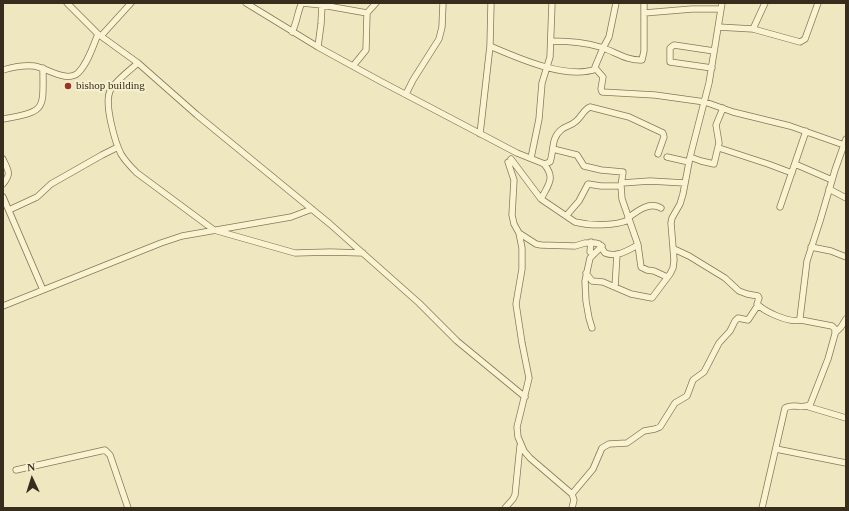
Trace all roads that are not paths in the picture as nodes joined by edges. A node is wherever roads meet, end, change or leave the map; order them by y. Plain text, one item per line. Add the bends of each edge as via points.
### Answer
1 (67, 3) edge
2 (131, 3) edge
3 (376, 3) edge
4 (443, 3) edge
5 (491, 3) edge
6 (552, 3) edge
7 (616, 3) edge
8 (644, 3) edge
9 (765, 3) edge
10 (818, 3) edge
11 (248, 4) edge
12 (315, 4) edge
13 (322, 5) junction
14 (699, 6) edge
15 (721, 6) edge
16 (367, 13) junction
17 (644, 13) junction
18 (718, 27) junction
19 (754, 29) junction
20 (292, 32) junction
21 (100, 35) junction
22 (551, 41) junction
23 (490, 46) junction
24 (318, 47) junction
25 (603, 48) junction
26 (714, 51) junction
27 (138, 63) junction
28 (353, 66) junction
29 (43, 68) junction
30 (547, 68) junction
31 (712, 68) junction
32 (3, 70) edge
33 (596, 70) junction
34 (406, 94) junction
35 (705, 102) junction
36 (723, 108) junction
37 (3, 118) edge
38 (806, 131) junction
39 (480, 134) junction
40 (846, 139) edge
41 (844, 145) junction
42 (118, 148) junction
43 (719, 148) junction
44 (553, 149) junction
45 (840, 153) junction
46 (658, 154) dead end
47 (667, 157) dead end
48 (846, 157) edge
49 (531, 158) junction
50 (3, 159) edge
51 (690, 159) junction
52 (544, 164) junction
53 (795, 164) junction
54 (792, 173) junction
55 (832, 180) junction
56 (685, 183) junction
57 (3, 184) edge
58 (621, 184) junction
59 (829, 189) junction
60 (3, 197) edge
61 (846, 198) edge
62 (541, 199) junction
63 (780, 207) dead end
64 (661, 208) dead end
65 (312, 209) junction
66 (9, 210) junction
67 (566, 216) junction
68 (629, 219) junction
69 (214, 230) junction
70 (519, 233) junction
71 (591, 242) junction
72 (638, 245) junction
73 (602, 246) junction
74 (811, 247) junction
75 (674, 249) junction
76 (363, 253) junction
77 (594, 254) junction
78 (617, 254) junction
79 (846, 257) edge
80 (586, 273) junction
81 (667, 277) junction
82 (615, 287) junction
83 (43, 290) junction
84 (758, 305) junction
85 (3, 306) edge
86 (846, 319) edge
87 (800, 320) junction
88 (592, 328) dead end
89 (836, 332) junction
90 (525, 397) junction
91 (809, 407) junction
92 (846, 418) edge
93 (520, 442) junction
94 (776, 449) junction
95 (846, 464) edge
96 (16, 470) dead end
97 (572, 494) junction
98 (128, 508) edge
99 (505, 508) edge
100 (572, 508) edge
101 (762, 508) edge

1 - 21 street
2 - 21 street
3 - 16 street
4 - 34 street via 439,39
5 - 23 street
6 - 22 street
7 - 25 street via 609,37
8 - 17 street
9 - 19 street
10 - 19 street via 805,39 800,42
11 - 20 street
12 - 13 street
12 - 20 street via 301,4 297,23
13 - 16 street
13 - 24 street
14 - 15 street
14 - 17 street
15 - 18 street
16 - 28 street via 366,50
17 - 25 street via 642,60 628,58
18 - 19 street
18 - 26 street
20 - 24 street
21 - 27 street
21 - 29 street via 76,74 64,76
22 - 25 street via 577,42
22 - 30 street
23 - 30 street
23 - 39 street
24 - 28 street
25 - 33 street
26 - 31 street
26 - 31 street via 674,45 670,48 670,62
27 - 42 street via 109,92 110,114
27 - 65 street
28 - 34 street
29 - 32 street via 29,66
29 - 37 street via 41,106 26,115
30 - 33 street via 576,72
30 - 49 street via 542,83 539,119
31 - 35 street
33 - 35 street via 603,77 602,92 655,95
34 - 39 street
35 - 36 street
35 - 51 street
36 - 38 street
36 - 43 street via 716,128 720,140
38 - 41 street
38 - 53 street
39 - 49 street
40 - 41 street
41 - 45 street
42 - 66 street via 51,184 37,197
42 - 69 street via 137,173
43 - 51 street via 714,164
43 - 54 street
44 - 46 street via 555,137 561,130 574,124 586,109 592,107 629,117 663,133
44 - 52 street via 550,162
44 - 58 street via 577,155 582,165 590,168 622,172 624,174
45 - 48 street
45 - 55 street
47 - 51 street
49 - 52 street
50 - 57 street via 9,174
51 - 56 street
52 - 62 street via 550,170 551,178
53 - 54 street
53 - 55 street
54 - 63 street
55 - 59 street
56 - 58 street via 654,180
56 - 75 street via 680,204 671,223
58 - 67 street via 588,184
58 - 68 street via 622,200
59 - 61 street
59 - 74 street
60 - 66 street
62 - 67 street
62 - 70 street via 510,160 514,180 512,215
64 - 68 street via 656,205 640,210
65 - 69 street via 291,217
65 - 76 street
66 - 83 street
67 - 68 street via 582,224 614,224
68 - 72 street
69 - 76 street via 295,253
69 - 83 street via 161,243
70 - 71 street via 541,245 575,246
70 - 90 street via 522,269 516,304 529,378
71 - 73 street
71 - 77 street via 590,252
72 - 78 street
72 - 81 street via 641,268
73 - 77 street
73 - 78 street via 606,253
74 - 79 street
74 - 87 street via 804,279
75 - 81 street via 673,268
75 - 84 street via 725,278 740,291 758,296
76 - 90 street via 457,341
77 - 80 street via 590,258
78 - 82 street
80 - 82 street via 592,282 603,282
80 - 88 street via 585,293
81 - 82 street via 652,298
83 - 85 street
84 - 87 street via 780,317 793,321
84 - 97 street via 748,320 738,318 734,321 704,372 693,380 686,396 675,403 660,427 644,431 627,443 606,445 599,453 593,469
86 - 89 street
87 - 89 street via 832,326
89 - 91 street
90 - 93 street via 517,427
91 - 92 street
91 - 94 street via 785,408
93 - 97 street via 530,458
93 - 99 street via 515,495
94 - 95 street
94 - 101 street
96 - 98 street via 105,450 110,455
97 - 100 street

